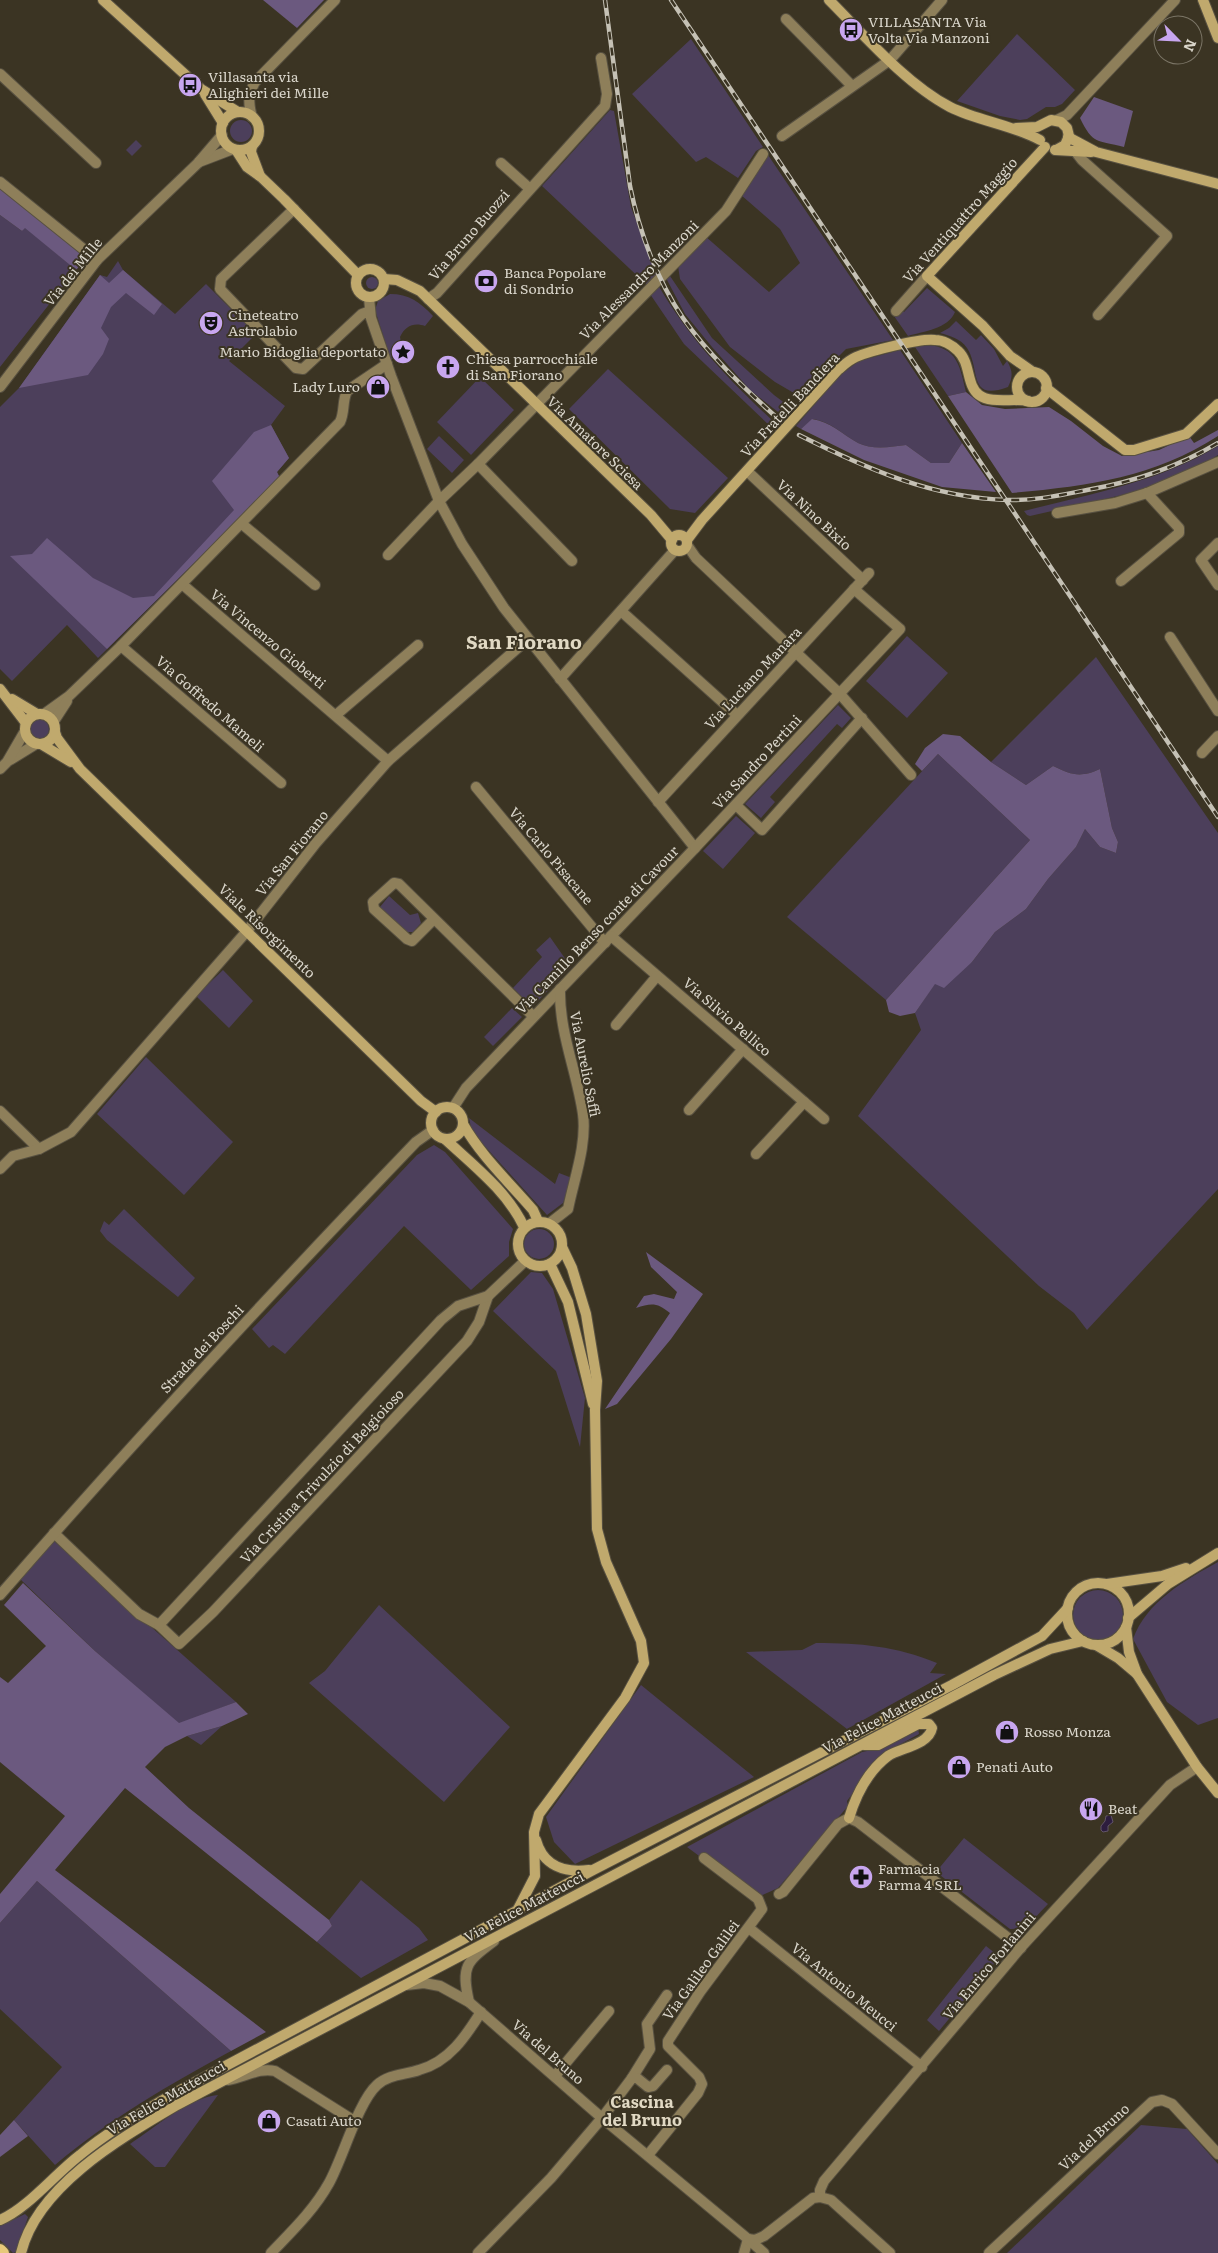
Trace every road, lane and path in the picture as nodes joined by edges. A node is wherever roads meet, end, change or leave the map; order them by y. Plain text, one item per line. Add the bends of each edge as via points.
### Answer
1 (104, 0) edge
2 (335, 0) edge
3 (829, 0) edge
4 (942, 0) edge
5 (1175, 0) edge
6 (1203, 0) edge
7 (786, 20) dead end
8 (1218, 38) edge
9 (601, 58) dead end
10 (890, 60) junction
11 (0, 74) edge
12 (852, 86) junction
13 (201, 89) junction
14 (238, 112) junction
15 (252, 117) junction
16 (1057, 120) junction
17 (223, 123) junction
18 (1042, 125) junction
19 (1008, 128) junction
20 (222, 135) junction
21 (782, 136) dead end
22 (1068, 137) junction
23 (1042, 144) junction
24 (252, 146) junction
25 (235, 149) junction
26 (1056, 150) junction
27 (1076, 151) junction
28 (1099, 152) junction
29 (764, 154) dead end
30 (198, 163) junction
31 (501, 163) dead end
32 (96, 164) dead end
33 (1095, 171) junction
34 (261, 177) junction
35 (0, 182) edge
36 (1218, 184) edge
37 (529, 188) junction
38 (294, 209) junction
39 (97, 260) junction
40 (358, 275) junction
41 (928, 276) junction
42 (384, 279) junction
43 (369, 298) junction
44 (428, 299) junction
45 (370, 311) junction
46 (896, 312) dead end
47 (1098, 315) dead end
48 (1010, 356) junction
49 (387, 364) junction
50 (1033, 372) junction
51 (1018, 381) junction
52 (0, 387) edge
53 (1046, 388) junction
54 (1004, 399) junction
55 (1028, 401) junction
56 (535, 404) junction
57 (1218, 404) edge
58 (1218, 462) edge
59 (478, 464) junction
60 (746, 471) junction
61 (1147, 493) junction
62 (439, 501) junction
63 (1057, 513) dead end
64 (242, 524) junction
65 (680, 542) junction
66 (1218, 542) edge
67 (388, 555) dead end
68 (572, 561) dead end
69 (866, 576) joint
70 (1121, 581) dead end
71 (182, 584) junction
72 (315, 585) dead end
73 (1218, 585) edge
74 (854, 589) junction
75 (621, 611) junction
76 (1170, 637) dead end
77 (528, 639) junction
78 (418, 645) dead end
79 (121, 646) junction
80 (795, 653) junction
81 (560, 679) junction
82 (2, 691) edge
83 (840, 694) junction
84 (69, 696) junction
85 (1218, 711) edge
86 (41, 714) junction
87 (336, 715) junction
88 (737, 715) junction
89 (862, 718) junction
90 (54, 721) junction
91 (26, 727) junction
92 (55, 732) junction
93 (1218, 736) edge
94 (39, 744) junction
95 (1202, 753) dead end
96 (388, 761) junction
97 (3, 766) edge
98 (80, 769) junction
99 (911, 775) dead end
100 (281, 783) dead end
101 (476, 787) dead end
102 (658, 802) junction
103 (736, 805) junction
104 (695, 848) junction
105 (434, 919) junction
106 (247, 931) junction
107 (608, 939) junction
108 (658, 976) junction
109 (560, 989) junction
110 (533, 1016) junction
111 (616, 1025) dead end
112 (743, 1049) junction
113 (804, 1102) junction
114 (453, 1108) junction
115 (689, 1110) dead end
116 (0, 1111) edge
117 (436, 1112) junction
118 (824, 1119) dead end
119 (463, 1124) junction
120 (433, 1130) junction
121 (445, 1139) junction
122 (39, 1148) junction
123 (756, 1154) dead end
124 (0, 1169) edge
125 (538, 1221) junction
126 (550, 1223) junction
127 (524, 1227) junction
128 (562, 1247) junction
129 (525, 1261) junction
130 (550, 1264) junction
131 (488, 1296) junction
132 (595, 1410) junction
133 (54, 1533) junction
134 (1218, 1553) edge
135 (1196, 1565) junction
136 (1106, 1584) junction
137 (0, 1595) edge
138 (1068, 1608) junction
139 (1127, 1623) junction
140 (158, 1625) junction
141 (1083, 1641) junction
142 (1096, 1645) junction
143 (1137, 1674) junction
144 (861, 1745) junction
145 (1197, 1766) junction
146 (1218, 1793) edge
147 (849, 1818) junction
148 (534, 1832) junction
149 (704, 1858) dead end
150 (593, 1870) junction
151 (779, 1894) dead end
152 (516, 1912) junction
153 (749, 1928) junction
154 (510, 1930) junction
155 (1021, 1948) junction
156 (405, 1985) junction
157 (667, 1995) dead end
158 (469, 2002) junction
159 (609, 2010) dead end
160 (481, 2012) junction
161 (922, 2067) junction
162 (667, 2070) dead end
163 (555, 2076) junction
164 (632, 2078) junction
165 (222, 2081) junction
166 (602, 2118) junction
167 (356, 2122) junction
168 (1218, 2154) edge
169 (648, 2155) junction
170 (820, 2197) junction
171 (0, 2220) edge
172 (748, 2240) junction
173 (0, 2250) edge
174 (3, 2253) edge
175 (21, 2253) edge
176 (271, 2253) edge
177 (478, 2253) edge
178 (744, 2253) edge
179 (764, 2253) edge
180 (890, 2253) edge
181 (989, 2253) edge

1 - 13 street
2 - 15 street via 255,82 248,101
3 - 10 street
4 - 10 street
5 - 16 street via 1067,114
6 - 8 street
7 - 12 street
9 - 37 street, Via Bruno Buozzi via 607,94 605,106
10 - 12 street
10 - 19 street via 941,102
11 - 32 street
12 - 21 street
13 - 14 street
13 - 17 street
14 - 15 street
14 - 17 street
15 - 24 street via 259,135
16 - 18 street
16 - 22 street via 1065,125
17 - 20 street
18 - 19 street
18 - 23 street via 1039,132
19 - 23 street
20 - 25 street via 226,143
20 - 30 street, Via dei Mille
22 - 26 street via 1065,145
22 - 28 street
23 - 26 street
23 - 41 street, Via Ventiquattro Maggio
24 - 25 street
24 - 34 street
25 - 30 street, Via dei Mille
25 - 34 street via 247,167
26 - 27 street
27 - 28 street
27 - 33 street
28 - 33 street
28 - 36 street
29 - 56 street, Via Alessandro Manzoni via 726,211
30 - 39 street, Via dei Mille
31 - 37 street, Via Bruno Buozzi
33 - 47 street via 1167,236
34 - 38 street
35 - 39 street
37 - 44 street, Via Bruno Buozzi via 437,293
38 - 40 street
38 - 45 street via 222,279 220,289 300,369 304,369 362,314
39 - 52 street, Via dei Mille
40 - 42 street via 373,269
40 - 43 street via 357,288 361,295
41 - 46 street, Via Ventiquattro Maggio
41 - 48 street via 983,326
42 - 43 street via 381,293
42 - 44 street, Via Amatore Sciesa via 409,284
43 - 45 street, Via Camillo Benso conte di Cavour
44 - 56 street, Via Amatore Sciesa
45 - 49 street, Via Camillo Benso conte di Cavour
48 - 50 street
48 - 51 street
49 - 62 street, Via Camillo Benso conte di Cavour
49 - 64 street via 347,391 340,422
50 - 51 street via 1026,373
50 - 53 street via 1042,376
51 - 54 street
51 - 55 street via 1018,394
53 - 55 street via 1040,399
53 - 57 street via 1125,450 1134,450 1193,430
54 - 55 street, Via Fratelli Bandiera
54 - 60 street, Via Fratelli Bandiera via 987,399 978,394 964,358 953,347 940,341 921,341 858,356 838,370
56 - 59 street, Via Alessandro Manzoni
56 - 65 street, Via Amatore Sciesa
58 - 61 street
59 - 62 street, Via Alessandro Manzoni
59 - 68 street
60 - 65 street, Via Fratelli Bandiera
60 - 69 street, Via Nino Bixio
61 - 63 street via 1115,503
61 - 70 street via 1179,528 1179,534
62 - 67 street
62 - 77 street, Via Camillo Benso conte di Cavour via 467,552
64 - 71 street
64 - 72 street
65 - 75 street, Via Fratelli Bandiera
65 - 80 street, Via Amatore Sciesa
66 - 73 street via 1201,560
69 - 74 street, Via Luciano Manara
71 - 79 street
71 - 87 street, Via Vincenzo Gioberti
74 - 80 street, Via Luciano Manara
74 - 83 street, Via Sandro Pertini via 900,629
75 - 81 street, Via Fratelli Bandiera
75 - 88 street
76 - 85 street
77 - 81 street, Via Camillo Benso conte di Cavour
77 - 96 street, Via San Fiorano
78 - 87 street
79 - 84 street
79 - 100 street, Via Goffredo Mameli
80 - 83 street, Via Amatore Sciesa
80 - 88 street, Via Luciano Manara
81 - 102 street, Via Camillo Benso conte di Cavour
82 - 86 street via 23,707
82 - 91 street
83 - 89 street, Via Amatore Sciesa
83 - 103 street, Via Sandro Pertini
84 - 86 street
84 - 90 street
86 - 90 street
86 - 91 street via 30,717
87 - 96 street, Via Vincenzo Gioberti
88 - 102 street, Via Luciano Manara
89 - 99 street, Via Amatore Sciesa
89 - 103 street via 762,830
90 - 92 street
91 - 94 street via 29,739
91 - 97 street
92 - 94 street via 51,740
92 - 98 street, Viale Risorgimento
93 - 95 street
94 - 97 street
94 - 98 street, Viale Risorgimento
96 - 106 street, Via San Fiorano via 316,843
98 - 106 street, Viale Risorgimento
101 - 107 street, Via Carlo Pisacane
102 - 104 street, Via Camillo Benso conte di Cavour
103 - 104 street, Via Sandro Pertini
104 - 107 street, Via Camillo Benso conte di Cavour
105 - 105 street via 399,884 394,883 373,902 374,909 412,941
105 - 110 street
106 - 117 street, Viale Risorgimento
106 - 122 street, Via San Fiorano via 71,1132
107 - 108 street, Via Silvio Pellico
107 - 109 street, Via Camillo Benso conte di Cavour
108 - 111 street
108 - 112 street, Via Silvio Pellico
109 - 110 street, Via Camillo Benso conte di Cavour
109 - 126 street, Via Aurelio Saffi via 559,1010 583,1115 583,1136 568,1209
110 - 114 street, Via Camillo Benso conte di Cavour via 466,1088
112 - 113 street, Via Silvio Pellico
112 - 115 street
113 - 118 street, Via Silvio Pellico
113 - 123 street
114 - 117 street
114 - 119 street via 461,1114
116 - 122 street
117 - 120 street
119 - 121 street via 458,1134
119 - 125 street via 484,1155 533,1210
120 - 121 street
120 - 133 street, Strada dei Boschi via 416,1142 236,1332
121 - 127 street via 493,1185
122 - 124 street, Via San Fiorano via 13,1156
125 - 126 street
125 - 127 street
126 - 128 street via 562,1238
127 - 129 street via 518,1247
128 - 130 street
128 - 132 street via 572,1268 587,1323 597,1381
129 - 130 street via 540,1266
129 - 131 street, Via Cristina Trivulzio di Belgioioso
130 - 132 street via 568,1302
131 - 140 street, Via Cristina Trivulzio di Belgioioso via 458,1306 441,1320
131 - 140 street, Via Cristina Trivulzio di Belgioioso via 479,1322 467,1341 213,1612 179,1644
132 - 148 street via 598,1529 606,1562 641,1640 644,1663 625,1698 539,1814
133 - 137 street, Strada dei Boschi
133 - 140 street, Via Cristina Trivulzio di Belgioioso via 139,1614
134 - 135 street, Via Felice Matteucci
135 - 136 street, Via Felice Matteucci via 1162,1576
135 - 139 street, Via Felice Matteucci via 1168,1584
136 - 138 street, Via Felice Matteucci via 1096,1583 1078,1591
136 - 139 street via 1124,1597 1128,1607
138 - 141 street via 1070,1627
138 - 150 street, Via Felice Matteucci via 1042,1636
139 - 142 street, Via Felice Matteucci via 1116,1638
139 - 143 street via 1129,1652
141 - 142 street
141 - 144 street, Via Felice Matteucci via 1034,1656
142 - 143 street
143 - 145 street
144 - 147 street via 878,1745 921,1723 932,1728 926,1738 882,1761 859,1790
144 - 154 street, Via Felice Matteucci
145 - 146 street
145 - 155 street, Via Enrico Forlanini via 1170,1784
147 - 151 street via 838,1824
147 - 155 street
148 - 150 street via 544,1857 554,1866 566,1871
148 - 152 street via 534,1876
149 - 153 street, Via Galileo Galilei via 760,1901 762,1909
150 - 152 street, Via Felice Matteucci
152 - 171 street, Via Felice Matteucci via 217,2069 127,2121 63,2168 13,2215
153 - 161 street, Via Antonio Meucci
153 - 169 street, Via Galileo Galilei via 700,1992 668,2041 668,2046 702,2084
154 - 156 street, Via Felice Matteucci
154 - 158 street via 474,1956 465,1977
155 - 161 street, Via Enrico Forlanini
156 - 158 street, Via del Bruno via 424,1983 440,1986
156 - 165 street, Via Felice Matteucci
157 - 164 street via 647,2024 650,2050
158 - 160 street, Via del Bruno
159 - 163 street
160 - 163 street, Via del Bruno
160 - 167 street via 452,2052 421,2070 390,2076 378,2084 368,2095
161 - 170 street, Via Enrico Forlanini via 824,2181
162 - 164 street via 653,2086 648,2087
163 - 166 street, Via del Bruno
164 - 166 street
165 - 167 street via 264,2070 275,2071
165 - 175 street, Via Felice Matteucci via 131,2132 86,2164 36,2217
166 - 169 street, Via del Bruno
166 - 177 street via 551,2178
167 - 176 street via 319,2200
168 - 181 street, Via del Bruno via 1172,2104 1162,2100 1152,2102
169 - 172 street, Via del Bruno
170 - 172 street via 813,2198 764,2236
170 - 180 street via 831,2200
172 - 178 street
172 - 179 street, Via del Bruno
173 - 174 main road

